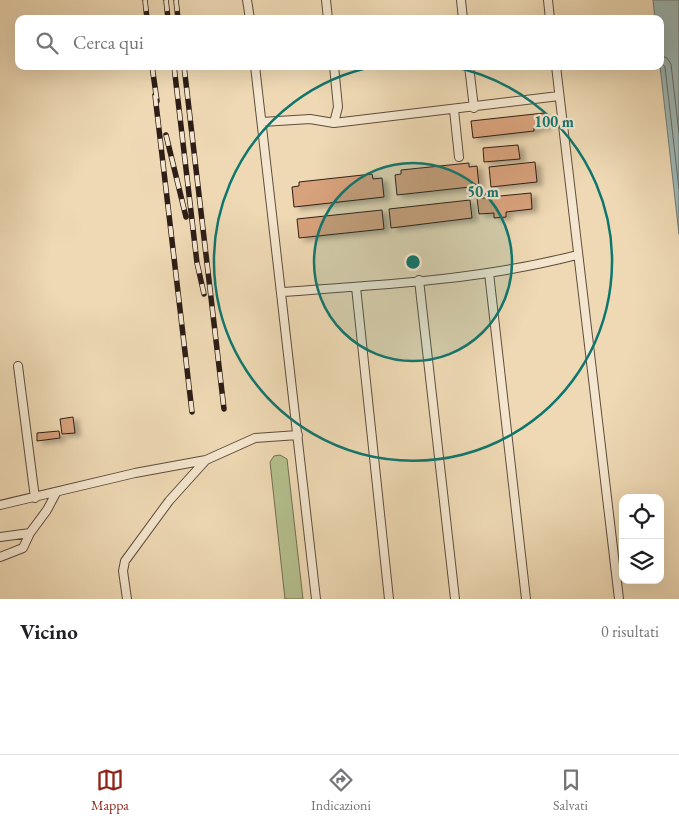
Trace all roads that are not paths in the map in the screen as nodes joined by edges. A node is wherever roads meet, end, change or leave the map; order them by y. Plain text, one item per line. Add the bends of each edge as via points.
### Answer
1 (248, 0) edge
2 (326, 0) edge
3 (461, 0) edge
4 (548, 0) edge
5 (250, 15) edge
6 (328, 15) edge
7 (463, 15) edge
8 (550, 15) edge
9 (256, 70) edge
10 (334, 70) edge
11 (469, 70) edge
12 (556, 70) edge
13 (559, 96) junction
14 (474, 108) junction
15 (454, 110) junction
16 (262, 122) junction
17 (334, 123) junction
18 (459, 157) dead end
19 (577, 255) junction
20 (489, 273) junction
21 (419, 280) junction
22 (356, 287) junction
23 (282, 292) junction
24 (18, 366) dead end
25 (298, 435) junction
26 (206, 460) junction
27 (56, 493) junction
28 (35, 498) junction
29 (0, 505) edge
30 (30, 533) junction
31 (0, 537) edge
32 (0, 557) edge
33 (127, 599) edge
34 (316, 599) edge
35 (389, 599) edge
36 (455, 599) edge
37 (526, 599) edge
38 (619, 599) edge

1 - 5 lane
2 - 6 lane
3 - 7 lane
4 - 8 lane
9 - 16 lane
10 - 17 lane via 338,107
11 - 14 lane
12 - 13 lane
13 - 14 lane
13 - 19 lane
14 - 15 lane
15 - 17 lane
15 - 18 lane
16 - 17 lane via 310,119
16 - 23 lane
19 - 20 lane
19 - 38 lane
20 - 21 lane
20 - 37 lane
21 - 22 lane
21 - 36 lane
22 - 23 lane
22 - 35 lane
23 - 25 lane
24 - 28 lane
25 - 26 lane via 255,438
25 - 34 lane
26 - 27 lane
26 - 33 lane via 169,501 125,561 123,571
27 - 28 lane
27 - 30 lane
28 - 29 lane
30 - 31 lane
30 - 32 lane via 23,548

